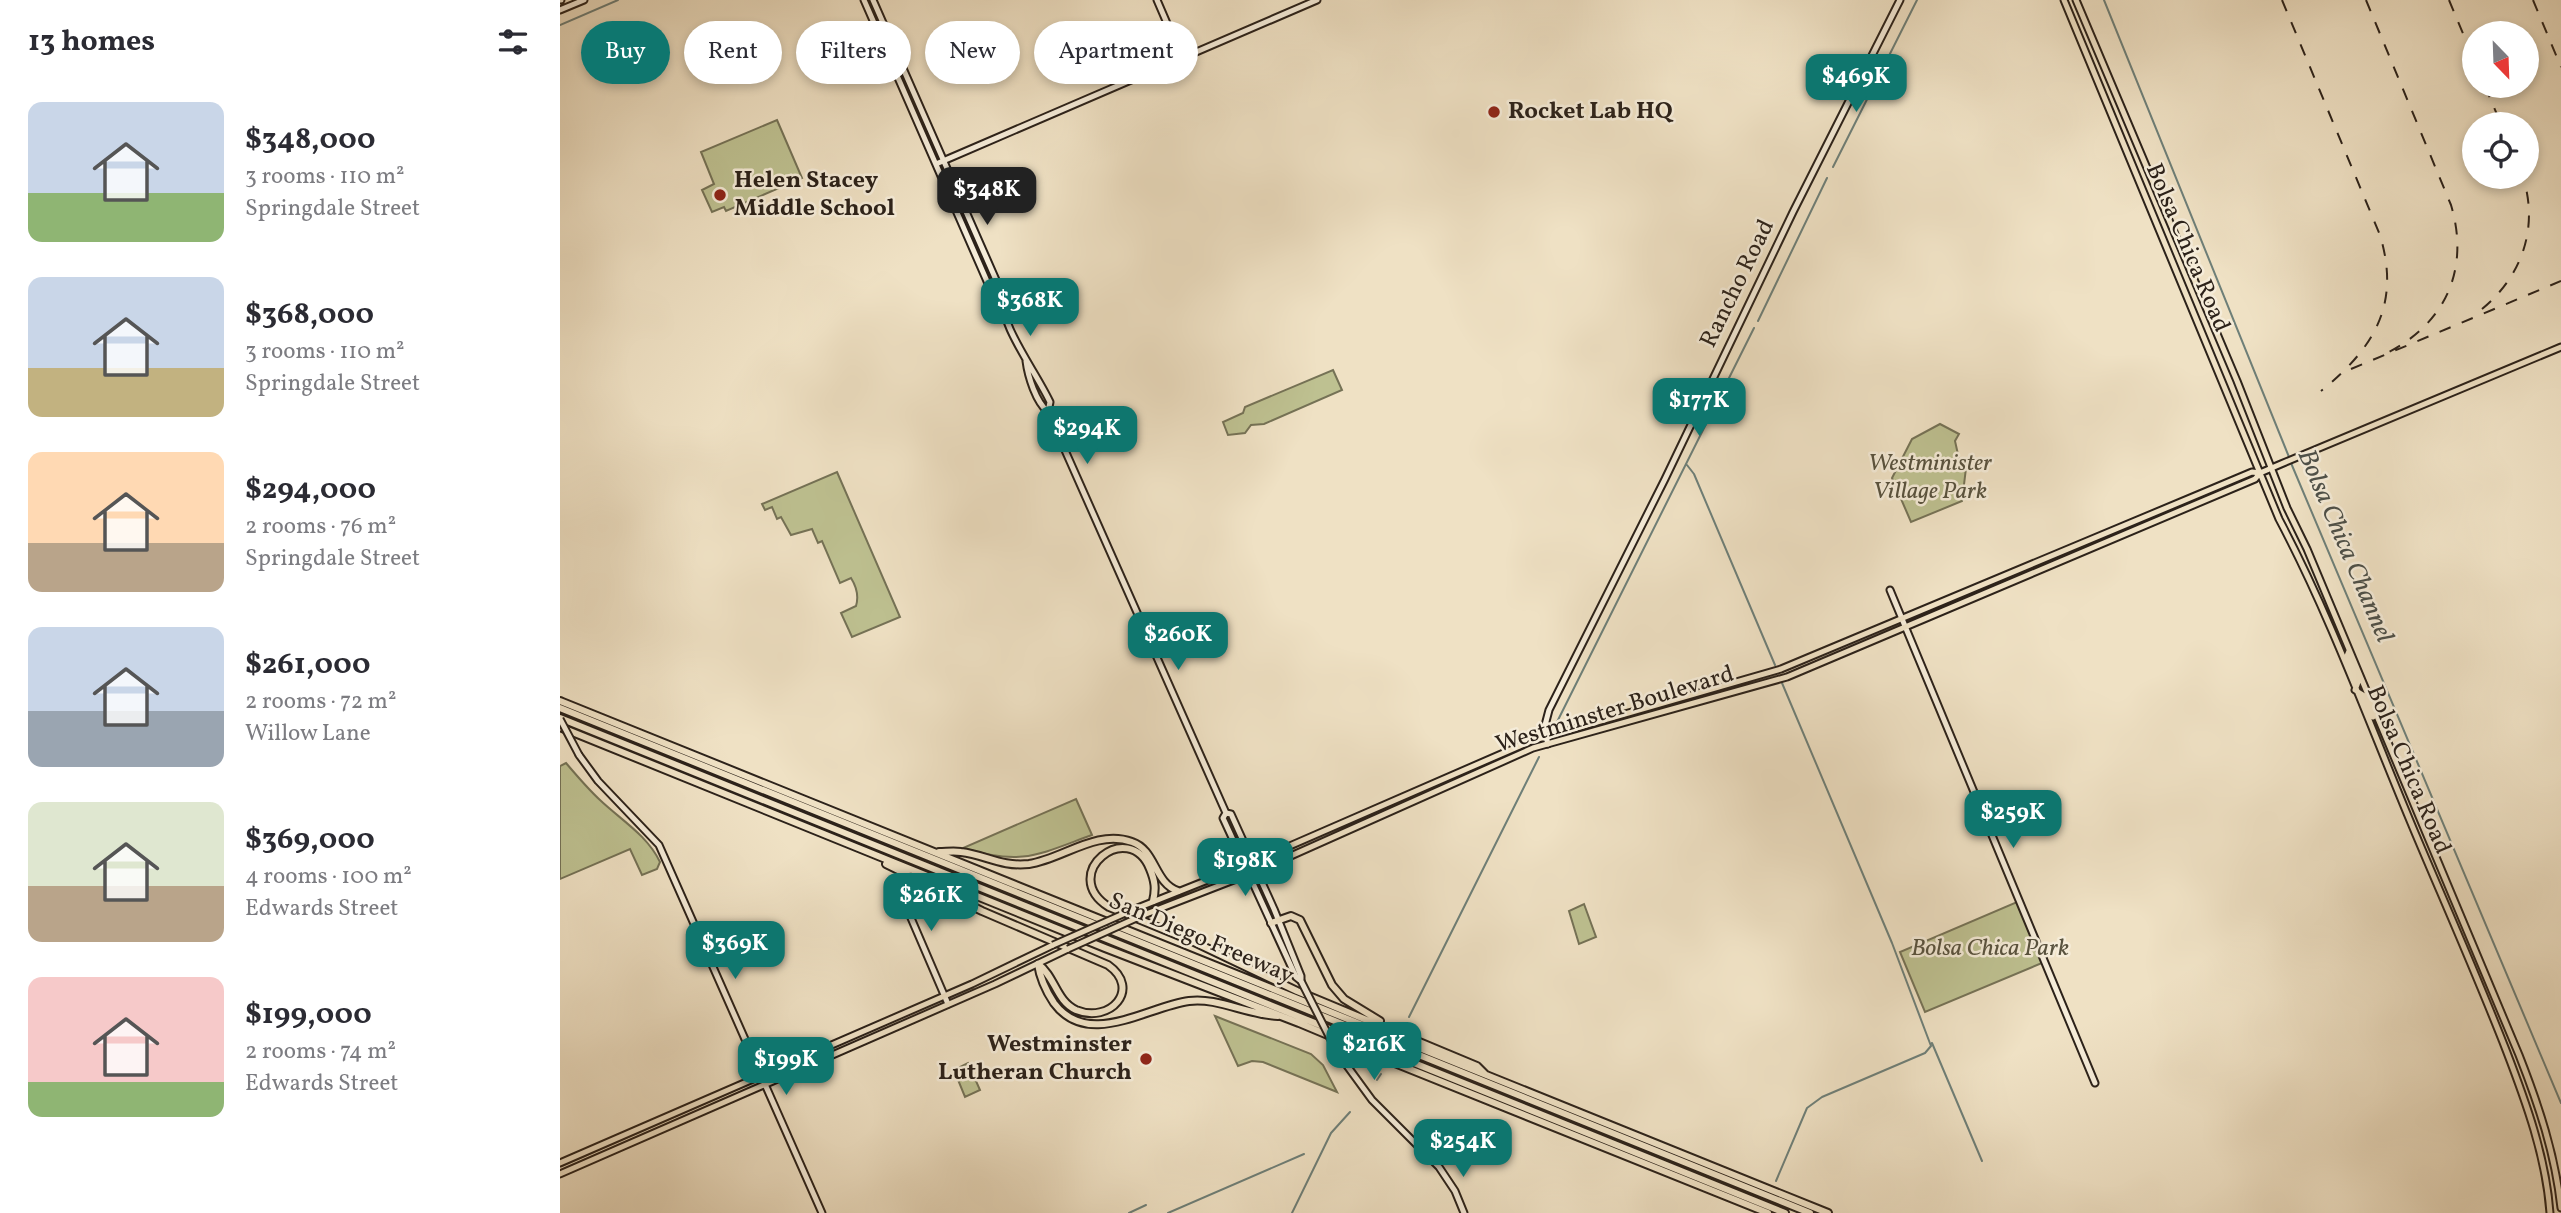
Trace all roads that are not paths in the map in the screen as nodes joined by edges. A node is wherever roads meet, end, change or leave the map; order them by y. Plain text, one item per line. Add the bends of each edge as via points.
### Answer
1 (584, 0) edge
2 (864, 0) edge
3 (873, 0) edge
4 (1157, 0) edge
5 (1317, 0) edge
6 (1900, 0) edge
7 (2064, 0) edge
8 (2076, 0) edge
9 (560, 10) edge
10 (1166, 21) edge
11 (1198, 51) edge
12 (1122, 84) edge
13 (2129, 129) junction
14 (2127, 151) junction
15 (2141, 155) junction
16 (945, 160) junction
17 (936, 164) junction
18 (986, 277) junction
19 (996, 279) junction
20 (1000, 300) junction
21 (2561, 347) edge
22 (2271, 468) junction
23 (2260, 473) junction
24 (1890, 590) dead end
25 (1902, 620) junction
26 (1906, 628) junction
27 (2349, 651) junction
28 (2356, 690) junction
29 (560, 701) edge
30 (560, 708) edge
31 (560, 718) edge
32 (560, 727) edge
33 (2381, 727) junction
34 (1546, 736) junction
35 (1548, 744) junction
36 (1226, 813) junction
37 (837, 840) junction
38 (934, 852) junction
39 (1253, 862) junction
40 (1245, 865) junction
41 (1257, 871) junction
42 (1249, 874) junction
43 (1178, 891) junction
44 (906, 896) dead end
45 (1153, 901) junction
46 (1279, 920) junction
47 (1271, 923) junction
48 (1033, 953) junction
49 (1038, 964) junction
50 (1301, 981) junction
51 (944, 995) junction
52 (948, 1004) junction
53 (1283, 1016) junction
54 (1403, 1034) junction
55 (761, 1075) junction
56 (1489, 1078) junction
57 (765, 1083) junction
58 (2095, 1083) dead end
59 (660, 1120) junction
60 (663, 1128) junction
61 (560, 1163) edge
62 (560, 1174) edge
63 (2561, 1208) edge
64 (822, 1213) edge
65 (1464, 1213) edge
66 (1768, 1213) edge
67 (1785, 1213) edge
68 (1810, 1213) edge
69 (1828, 1213) edge
70 (2550, 1213) edge

1 - 9 street
2 - 17 street
3 - 16 street
4 - 10 street
5 - 11 street
6 - 34 street, Rancho Road via 1549,710
7 - 14 main road, Bolsa Chica Road
8 - 13 main road, Bolsa Chica Road
12 - 16 street
13 - 14 main road via 2132,145
13 - 15 main road, Bolsa Chica Road
14 - 15 main road
14 - 23 main road, Bolsa Chica Road
15 - 22 main road, Bolsa Chica Road
16 - 17 street
16 - 19 street
17 - 18 street
18 - 19 street
18 - 20 street
19 - 20 street
20 - 36 street via 1026,361 1050,402 1048,412
21 - 22 main road, Westminster Boulevard
22 - 23 main road, Westminster Boulevard
22 - 27 main road, Bolsa Chica Road
23 - 25 main road, Westminster Boulevard via 2252,472
23 - 26 main road, Westminster Boulevard via 2253,480
23 - 28 main road, Bolsa Chica Road
24 - 25 street
25 - 26 street
25 - 34 main road, Westminster Boulevard via 1772,673
26 - 35 main road, Westminster Boulevard via 1777,680
26 - 58 street
27 - 28 main road
27 - 33 main road, Bolsa Chica Road
28 - 33 main road
28 - 70 main road, Bolsa Chica Road via 2512,1067 2535,1134
29 - 38 highway, San Diego Freeway
30 - 68 highway
31 - 55 street, bridge via 598,780 659,845
31 - 67 highway
32 - 37 highway, San Diego Freeway
33 - 63 main road, Bolsa Chica Road via 2534,1093 2553,1155
34 - 35 street
34 - 39 main road, Westminster Boulevard
35 - 41 main road, Westminster Boulevard
36 - 39 street via 1231,814
36 - 40 street via 1223,818
37 - 49 highway via 982,911 1108,965 1122,979 1120,996 1105,1012 1088,1014 1074,1009
37 - 53 highway, San Diego Freeway
38 - 43 highway via 1028,864 1098,841 1127,841 1139,845 1164,883
38 - 56 highway, San Diego Freeway
39 - 40 main road, Westminster Boulevard
39 - 41 street
40 - 42 street
40 - 43 main road, Westminster Boulevard
41 - 42 main road, Westminster Boulevard
41 - 46 street
42 - 47 street
42 - 49 main road, Westminster Boulevard, bridge via 1141,916
43 - 45 main road, Westminster Boulevard
44 - 51 street via 908,911
45 - 48 main road, Westminster Boulevard, bridge
45 - 54 highway via 1155,882 1149,864 1138,853 1115,849 1096,861 1092,890 1109,907
46 - 47 highway
46 - 50 street
46 - 54 highway via 1291,916 1300,920 1339,994
47 - 50 street
48 - 49 main road
48 - 51 main road, Westminster Boulevard
49 - 52 main road, Westminster Boulevard
49 - 53 highway via 1058,1009 1087,1024 1111,1023 1188,1001
50 - 65 street, bridge via 1337,1052 1372,1100 1440,1167
51 - 52 street
51 - 55 main road, Westminster Boulevard
52 - 57 main road, Westminster Boulevard
53 - 66 highway, San Diego Freeway
54 - 56 highway via 1477,1066
55 - 57 street
55 - 59 main road, Westminster Boulevard
56 - 69 highway, San Diego Freeway
57 - 60 main road, Westminster Boulevard
57 - 64 street
59 - 60 main road
59 - 61 main road, Westminster Boulevard
60 - 62 main road, Westminster Boulevard

